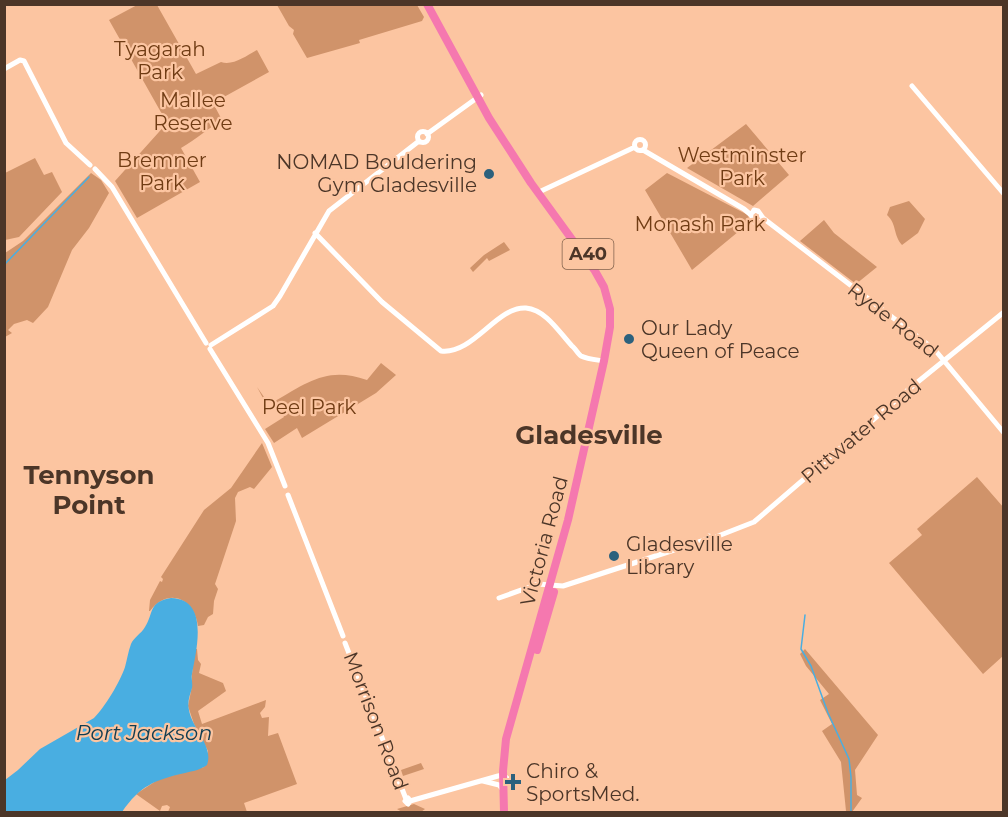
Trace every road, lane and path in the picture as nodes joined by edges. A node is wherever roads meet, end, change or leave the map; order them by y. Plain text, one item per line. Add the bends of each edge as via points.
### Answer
1 (427, 4) edge
2 (433, 4) edge
3 (11, 66) junction
4 (4, 69) edge
5 (29, 71) junction
6 (912, 86) dead end
7 (479, 96) junction
8 (635, 147) junction
9 (644, 150) junction
10 (540, 191) junction
11 (1004, 194) edge
12 (315, 233) junction
13 (1004, 312) edge
14 (209, 346) junction
15 (604, 361) junction
16 (944, 361) junction
17 (1004, 433) edge
18 (553, 585) junction
19 (499, 598) dead end
20 (505, 777) junction
21 (479, 781) junction
22 (504, 792) junction
23 (506, 813) edge

1 - 7 highway, Victoria Road / A40
2 - 7 highway, Victoria Road / A40
3 - 4 street
3 - 5 street
3 - 5 street via 22,60
5 - 14 street via 66,143 112,187
6 - 11 street
7 - 10 highway, Victoria Road / A40
7 - 12 street via 428,134 428,141 419,141 328,211
8 - 9 street
8 - 9 street via 642,140
8 - 10 street
9 - 16 street, Ryde Road via 752,213 755,223 762,220 768,224 935,350
10 - 15 highway, Victoria Road / A40 via 590,262 606,293 610,315
10 - 18 highway, Victoria Road / A40 via 598,269 609,291 614,315 606,370
12 - 14 street via 277,302
12 - 15 street via 382,302 441,351 465,345 509,312 524,308 545,316 582,356
13 - 16 street, Pittwater Road
14 - 21 street, Morrison Road via 268,443 285,486 284,493 347,638 345,643 408,800
15 - 18 highway, Victoria Road / A40
16 - 17 street, Ryde Road
16 - 18 street, Pittwater Road via 754,522 563,586
18 - 19 street, Pittwater Road via 534,585
18 - 20 highway, Victoria Road / A40 via 514,727
20 - 21 street
20 - 22 highway, Victoria Road / A40
20 - 23 highway, Victoria Road / A40
21 - 22 street via 499,786
22 - 23 highway, Victoria Road / A40

